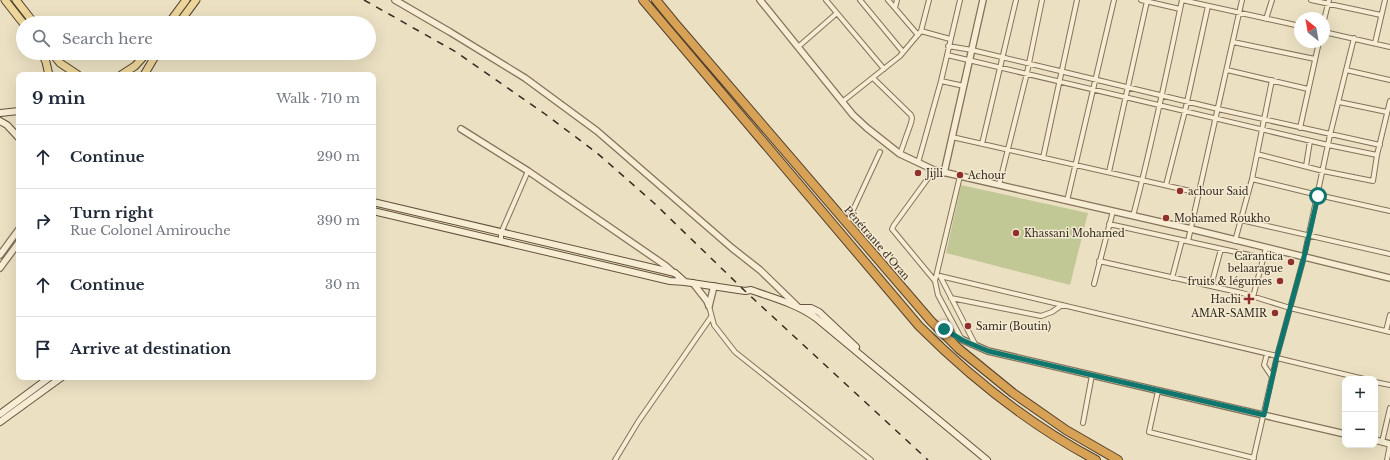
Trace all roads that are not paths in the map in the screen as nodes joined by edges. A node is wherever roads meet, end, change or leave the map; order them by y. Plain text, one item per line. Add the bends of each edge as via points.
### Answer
1 (5, 0) edge
2 (16, 0) edge
3 (186, 0) edge
4 (196, 0) edge
5 (395, 0) edge
6 (643, 0) edge
7 (656, 0) edge
8 (760, 0) edge
9 (826, 0) edge
10 (860, 0) edge
11 (888, 0) edge
12 (897, 0) edge
13 (929, 0) edge
14 (960, 0) edge
15 (983, 0) edge
16 (1016, 0) edge
17 (1042, 0) edge
18 (1077, 0) edge
19 (1114, 0) edge
20 (1142, 0) edge
21 (1182, 0) edge
22 (1242, 0) edge
23 (1272, 0) edge
24 (1310, 0) edge
25 (1385, 0) edge
26 (1147, 1) junction
27 (1329, 2) edge
28 (1208, 6) junction
29 (895, 8) junction
30 (1180, 9) junction
31 (1326, 12) edge
32 (837, 13) junction
33 (1239, 13) junction
34 (1381, 15) junction
35 (18, 16) edge
36 (29, 16) edge
37 (174, 16) edge
38 (184, 16) edge
39 (1266, 19) junction
40 (1294, 25) edge
41 (921, 31) junction
42 (1330, 33) edge
43 (918, 35) junction
44 (1354, 38) junction
45 (950, 39) junction
46 (1233, 42) junction
47 (1375, 43) junction
48 (948, 46) junction
49 (1390, 46) edge
50 (798, 47) junction
51 (1317, 48) edge
52 (972, 50) junction
53 (903, 52) junction
54 (947, 55) junction
55 (1002, 57) junction
56 (44, 60) edge
57 (58, 60) edge
58 (141, 60) edge
59 (153, 60) edge
60 (970, 60) junction
61 (1315, 60) junction
62 (1028, 64) junction
63 (1000, 67) junction
64 (884, 69) junction
65 (1227, 70) junction
66 (1346, 70) junction
67 (1061, 71) junction
68 (48, 72) edge
69 (74, 72) edge
70 (126, 72) edge
71 (146, 72) edge
72 (1027, 73) junction
73 (873, 78) junction
74 (1094, 80) junction
75 (1272, 80) junction
76 (1390, 80) edge
77 (940, 81) junction
78 (1059, 82) junction
79 (964, 86) junction
80 (1128, 88) junction
81 (1092, 89) junction
82 (1308, 89) junction
83 (1162, 96) junction
84 (1126, 97) junction
85 (1390, 101) edge
86 (842, 102) junction
87 (1186, 102) junction
88 (1339, 102) junction
89 (1160, 105) junction
90 (1218, 109) junction
91 (16, 111) edge
92 (1185, 111) junction
93 (1387, 112) junction
94 (0, 113) edge
95 (1216, 118) junction
96 (1265, 120) junction
97 (0, 121) edge
98 (1300, 128) junction
99 (461, 129) dead end
100 (1262, 129) junction
101 (16, 135) edge
102 (1330, 135) junction
103 (952, 137) junction
104 (1310, 141) junction
105 (982, 144) junction
106 (1328, 145) junction
107 (1380, 145) junction
108 (1007, 149) junction
109 (880, 152) dead end
110 (900, 154) junction
111 (1257, 154) junction
112 (1377, 155) junction
113 (1043, 158) junction
114 (918, 163) junction
115 (1075, 165) junction
116 (1306, 166) junction
117 (934, 170) junction
118 (528, 171) junction
119 (1323, 171) junction
120 (1109, 172) junction
121 (944, 173) junction
122 (960, 176) junction
123 (1252, 179) junction
124 (1143, 180) junction
125 (999, 185) junction
126 (1166, 185) junction
127 (1199, 193) junction
128 (1318, 196) junction
129 (1067, 201) junction
130 (376, 203) edge
131 (1113, 211) junction
132 (1390, 211) edge
133 (376, 212) edge
134 (1133, 216) junction
135 (1241, 220) junction
136 (846, 224) junction
137 (1109, 224) junction
138 (1191, 229) junction
139 (16, 232) edge
140 (501, 232) junction
141 (1309, 236) junction
142 (1182, 240) junction
143 (501, 241) junction
144 (1188, 241) junction
145 (1236, 241) junction
146 (16, 246) edge
147 (1266, 248) junction
148 (1221, 249) junction
149 (1390, 254) edge
150 (0, 255) edge
151 (1304, 257) junction
152 (1263, 258) junction
153 (1099, 261) junction
154 (938, 267) junction
155 (0, 268) edge
156 (674, 273) junction
157 (940, 276) junction
158 (1172, 278) junction
159 (1390, 278) edge
160 (685, 282) junction
161 (935, 282) junction
162 (693, 283) junction
163 (1094, 284) dead end
164 (714, 286) junction
165 (1211, 286) junction
166 (1253, 297) junction
167 (950, 298) junction
168 (1062, 305) junction
169 (709, 306) junction
170 (798, 307) junction
171 (1290, 308) junction
172 (1390, 315) edge
173 (711, 317) junction
174 (931, 321) junction
175 (953, 323) junction
176 (944, 329) junction
177 (1388, 331) edge
178 (962, 340) junction
179 (976, 347) junction
180 (1267, 354) junction
181 (1277, 357) junction
182 (1092, 375) junction
183 (1352, 376) edge
184 (1272, 377) junction
185 (46, 380) edge
186 (58, 380) edge
187 (1378, 383) edge
188 (1390, 385) edge
189 (1158, 391) junction
190 (1390, 408) edge
191 (0, 414) edge
192 (1264, 415) junction
193 (0, 422) edge
194 (1083, 423) dead end
195 (1342, 433) edge
196 (1378, 441) edge
197 (1382, 442) junction
198 (1390, 444) edge
199 (1072, 448) junction
200 (1253, 459) edge
201 (615, 460) edge
202 (871, 460) edge
203 (987, 460) edge
204 (1091, 460) edge
205 (1096, 460) edge
206 (1118, 460) edge
207 (1387, 460) edge

1 - 35 main road
2 - 36 main road
3 - 37 main road
4 - 38 main road
5 - 170 street via 525,78 597,131 760,270
6 - 199 highway via 919,326 986,386
7 - 136 highway, Pénétrante d'Oran
8 - 50 street
9 - 32 street
10 - 53 street
11 - 29 street
12 - 29 street
13 - 41 street
14 - 45 street
15 - 52 street
16 - 55 street
17 - 62 street
18 - 67 street
19 - 74 street
20 - 26 street
21 - 28 street
21 - 30 street
22 - 33 street
23 - 39 street
24 - 27 street
25 - 34 street
26 - 30 street
26 - 80 street
27 - 31 street
27 - 34 street
28 - 33 street
28 - 87 street
29 - 43 street
30 - 83 street
32 - 50 street
32 - 64 street
33 - 39 street
33 - 46 street
34 - 47 street
39 - 40 street
41 - 43 street
41 - 45 street
42 - 44 street
43 - 53 street
44 - 47 street
44 - 66 street
45 - 48 street
46 - 61 street
46 - 65 street
47 - 49 street
48 - 52 street
48 - 54 street
50 - 86 street
51 - 61 street
52 - 55 street
52 - 60 street
53 - 64 street
54 - 60 street
54 - 77 street
55 - 62 street
55 - 63 street
56 - 68 main road
57 - 69 main road
58 - 70 main road
59 - 71 main road
60 - 63 street
60 - 79 street
61 - 82 street
62 - 67 street
62 - 72 street
63 - 72 street
63 - 105 street
64 - 73 street
65 - 75 street
65 - 90 street
66 - 76 street
66 - 88 street
67 - 74 street
67 - 78 street
72 - 78 street
72 - 108 street
73 - 86 street
73 - 110 street via 912,118
74 - 80 street
74 - 81 street
75 - 82 street
75 - 96 street
77 - 79 street
77 - 114 street
78 - 81 street
78 - 113 street
79 - 103 street
80 - 83 street
80 - 84 street
81 - 84 street
81 - 115 street
82 - 98 street
83 - 87 street
83 - 89 street
84 - 89 street
84 - 120 street
85 - 93 street
86 - 110 street via 866,128
87 - 90 street
87 - 92 street
88 - 93 street
88 - 102 street
89 - 92 street
89 - 124 street
90 - 95 street
90 - 96 street
91 - 94 main road
92 - 95 street
92 - 126 street
93 - 107 street
95 - 100 street
95 - 127 street
96 - 98 street
96 - 100 street
97 - 101 main road
98 - 102 street
99 - 118 street
100 - 104 street
100 - 111 street
102 - 106 street
102 - 107 street
103 - 105 street
103 - 121 street
104 - 106 street
104 - 116 street
105 - 108 street
106 - 112 street
106 - 119 street
107 - 112 street
108 - 113 street
108 - 125 street
109 - 136 street
110 - 114 street
111 - 116 street
111 - 123 street
112 - 119 street via 1373,181
113 - 115 street
114 - 117 street
115 - 120 street
115 - 129 street
116 - 119 street
117 - 121 street
117 - 161 street via 892,229
118 - 140 street
118 - 156 street
119 - 128 street
120 - 124 street
121 - 122 street
122 - 125 street
122 - 154 street
123 - 128 street
123 - 135 street
124 - 126 street
124 - 134 street
125 - 129 street
126 - 127 street
127 - 138 street
128 - 132 street
128 - 141 street
129 - 131 street
130 - 140 main road
131 - 134 street
131 - 137 street
133 - 143 main road
134 - 138 street
135 - 141 street
135 - 145 street
136 - 174 highway, Pénétrante d'Oran
137 - 142 street
137 - 153 street
138 - 144 street
138 - 145 street
139 - 150 street
140 - 143 street
140 - 156 main road
141 - 149 street
141 - 151 street
142 - 144 street
142 - 158 street
143 - 160 main road via 670,281
144 - 148 street
145 - 147 street
146 - 155 street
147 - 151 street
147 - 152 street
148 - 152 street
148 - 165 street
151 - 159 street
151 - 171 street
152 - 166 street
153 - 158 street
153 - 163 street
154 - 157 street
154 - 161 street
156 - 160 main road
157 - 167 street
157 - 168 street
158 - 165 street
160 - 162 main road
161 - 175 street via 938,295
162 - 164 main road
162 - 169 street
164 - 169 street
164 - 170 main road via 751,290
165 - 166 street
166 - 171 street
167 - 168 street via 1042,316
167 - 179 street
168 - 180 street
169 - 173 street
170 - 203 main road via 812,308 832,322 890,380
171 - 177 street
171 - 181 street
172 - 177 street
173 - 201 street via 638,422
173 - 202 street via 714,325 735,352
174 - 176 street
174 - 206 highway, Pénétrante d'Oran via 959,349 1013,393 1066,430
175 - 176 street via 952,328
175 - 178 street
176 - 178 street
178 - 179 street
179 - 182 street
180 - 181 street
180 - 184 street via 1264,365
181 - 183 street
181 - 184 street
182 - 189 street
182 - 194 street
184 - 192 street
185 - 191 main road
186 - 193 main road
187 - 188 street
189 - 192 street
189 - 200 street via 1149,432
190 - 197 street
192 - 195 street
192 - 200 street
196 - 197 street
197 - 198 street
198 - 207 street
199 - 204 highway
199 - 205 highway

